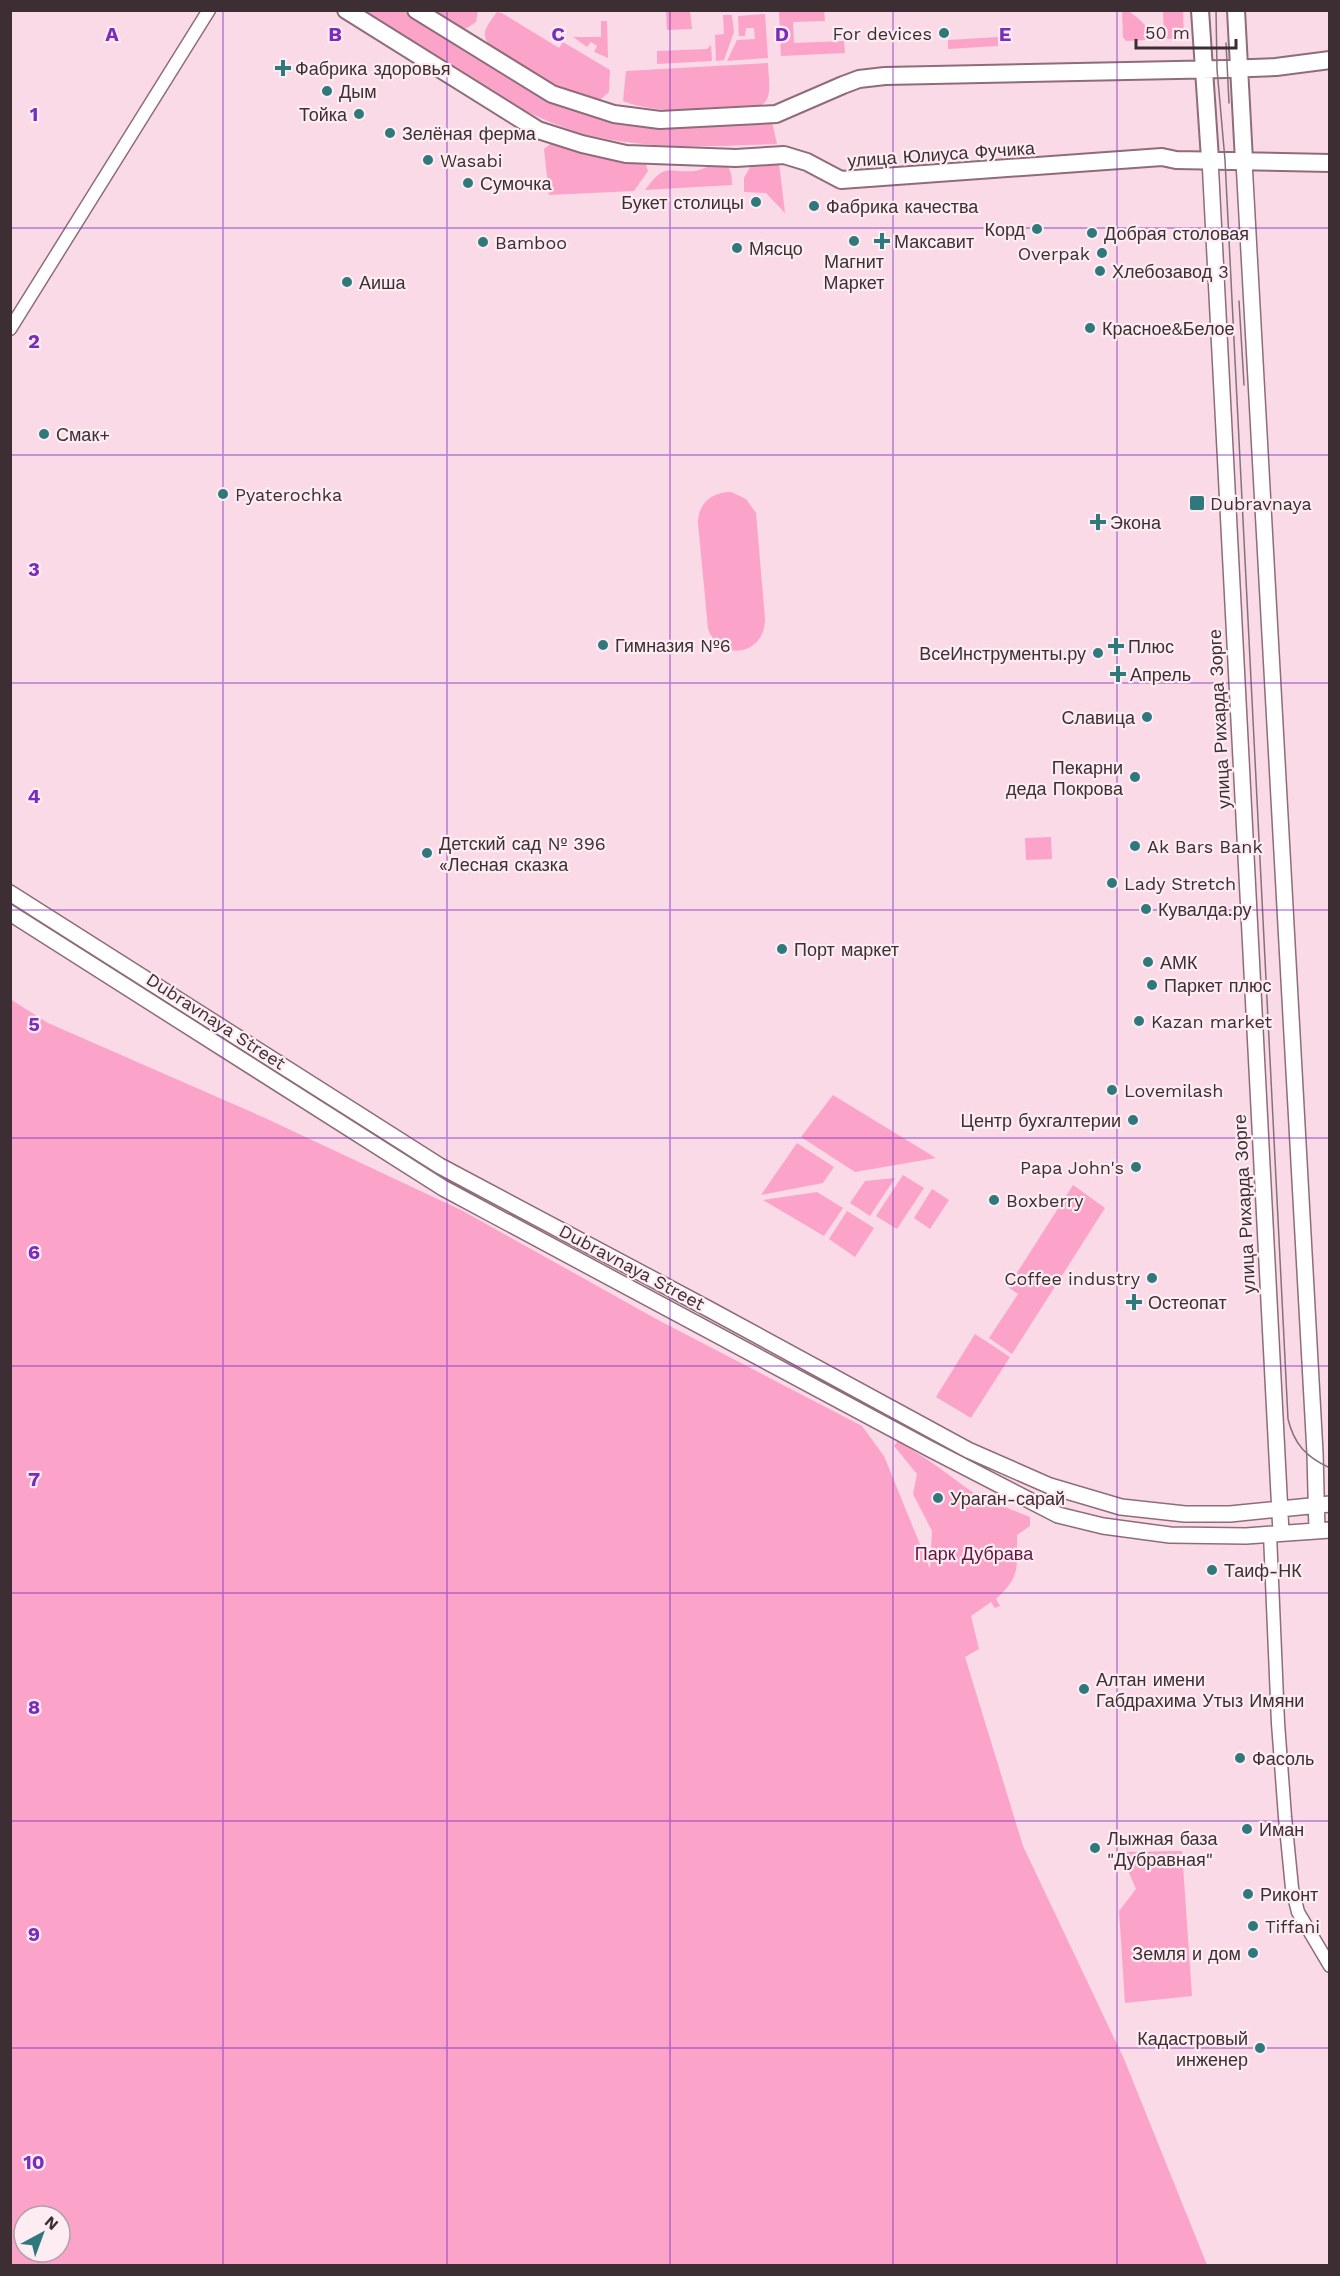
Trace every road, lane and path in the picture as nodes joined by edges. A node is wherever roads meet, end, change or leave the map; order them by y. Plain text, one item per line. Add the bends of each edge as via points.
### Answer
1 (210, 10) edge
2 (346, 10) edge
3 (416, 10) edge
4 (1200, 10) edge
5 (1236, 10) edge
6 (1329, 60) edge
7 (1240, 68) junction
8 (1203, 69) junction
9 (1210, 159) junction
10 (1244, 161) junction
11 (1329, 163) edge
12 (10, 329) edge
13 (10, 892) edge
14 (10, 913) edge
15 (1323, 1505) edge
16 (1280, 1509) junction
17 (1323, 1531) edge
18 (1275, 1534) junction
19 (1329, 1966) edge

1 - 12 street
2 - 9 main road, улица Юлиуса Фучика via 538,130 627,154 736,158 784,155 841,180 1162,157
3 - 8 main road via 552,94 614,114 660,120 776,114 859,79 885,76
4 - 8 main road, улица Рихарда Зорге
5 - 7 main road
6 - 7 main road
7 - 8 main road
7 - 10 main road
8 - 9 main road, улица Рихарда Зорге
9 - 10 main road, улица Юлиуса Фучика
9 - 16 street, улица Рихарда Зорге
10 - 11 main road, улица Юлиуса Фучика
10 - 15 street
13 - 16 street, Dubravnaya Street via 440,1166 968,1450 1050,1486 1121,1507 1185,1514
14 - 18 street, Dubravnaya Street via 424,1177 1058,1515 1119,1529 1170,1535
15 - 16 street, Dubravnaya Street
15 - 17 street
16 - 18 street, улица Рихарда Зорге
17 - 18 street, Dubravnaya Street
18 - 19 street via 1278,1723 1292,1888 1298,1912

